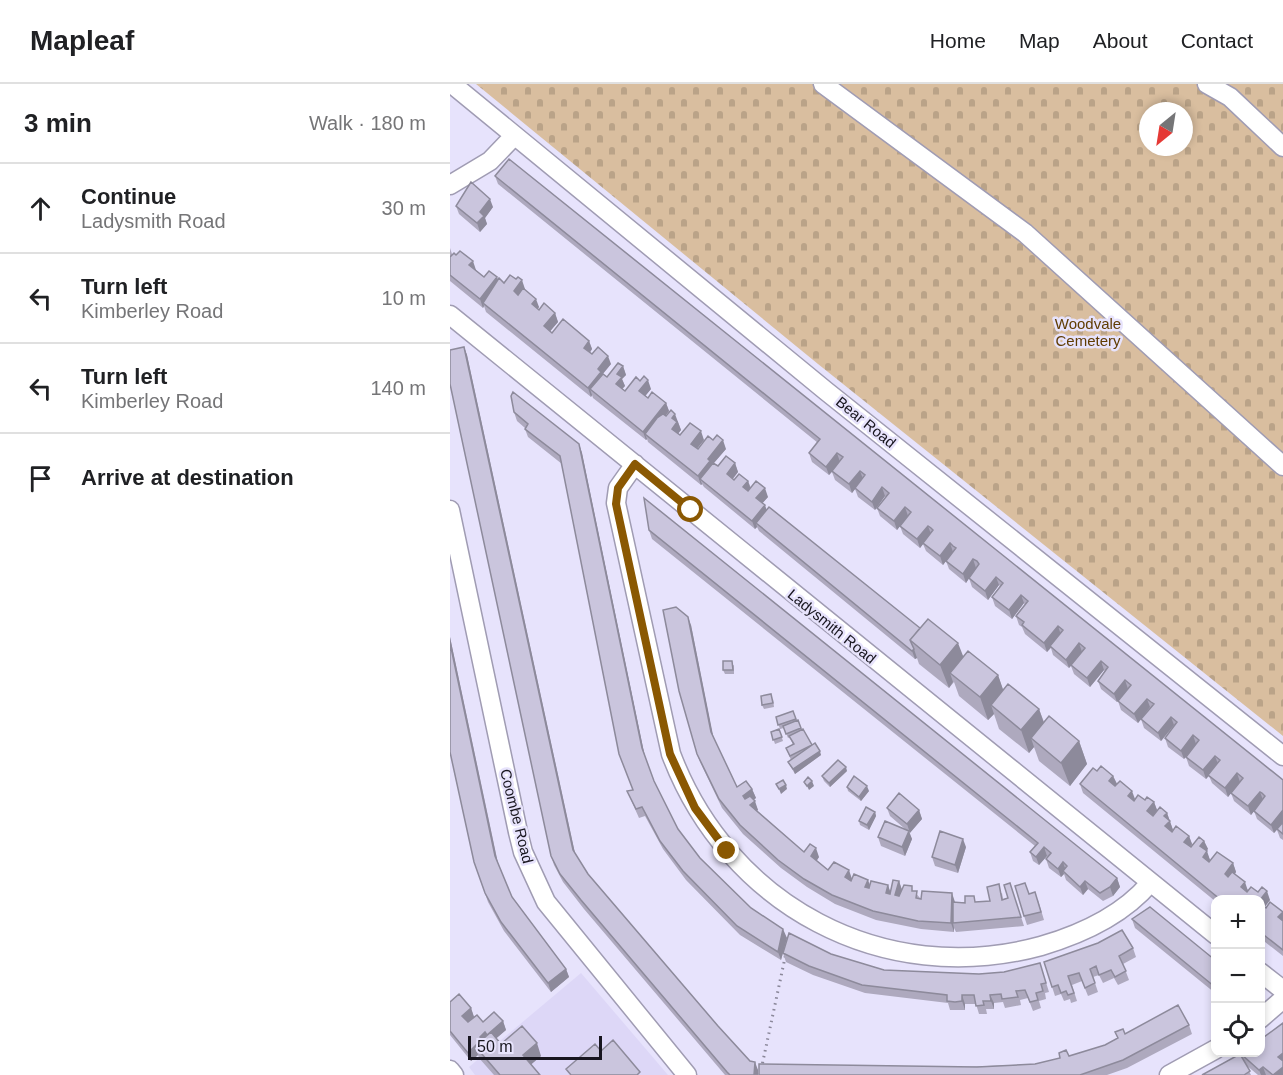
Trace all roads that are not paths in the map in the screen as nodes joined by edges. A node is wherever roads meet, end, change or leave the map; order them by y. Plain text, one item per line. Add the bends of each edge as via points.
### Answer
1 (452, 84) edge
2 (823, 84) edge
3 (1207, 84) edge
4 (514, 136) junction
5 (1283, 147) edge
6 (450, 185) edge
7 (450, 315) edge
8 (635, 464) junction
9 (1283, 466) edge
10 (450, 510) edge
11 (1283, 756) edge
12 (1150, 883) junction
13 (1211, 933) edge
14 (1265, 976) edge
15 (1283, 990) edge
16 (1283, 999) edge
17 (1265, 1015) edge
18 (1211, 1051) edge
19 (450, 1070) edge
20 (454, 1075) edge
21 (687, 1075) edge
22 (1169, 1075) edge

1 - 4 street, Bear Road
2 - 9 street via 1024,233
3 - 5 street via 1230,97
4 - 6 street via 490,161
4 - 11 street, Bear Road
7 - 8 street, Ladysmith Road
8 - 12 street, Ladysmith Road
8 - 12 street via 618,488 616,504 670,754 704,821 760,884 800,913 864,942 915,955 965,958 1005,954 1066,937 1112,916
10 - 21 street, Coombe Road via 518,832 534,880 554,913
12 - 13 street, Ladysmith Road
14 - 15 street
16 - 17 street
18 - 22 street
19 - 20 street

